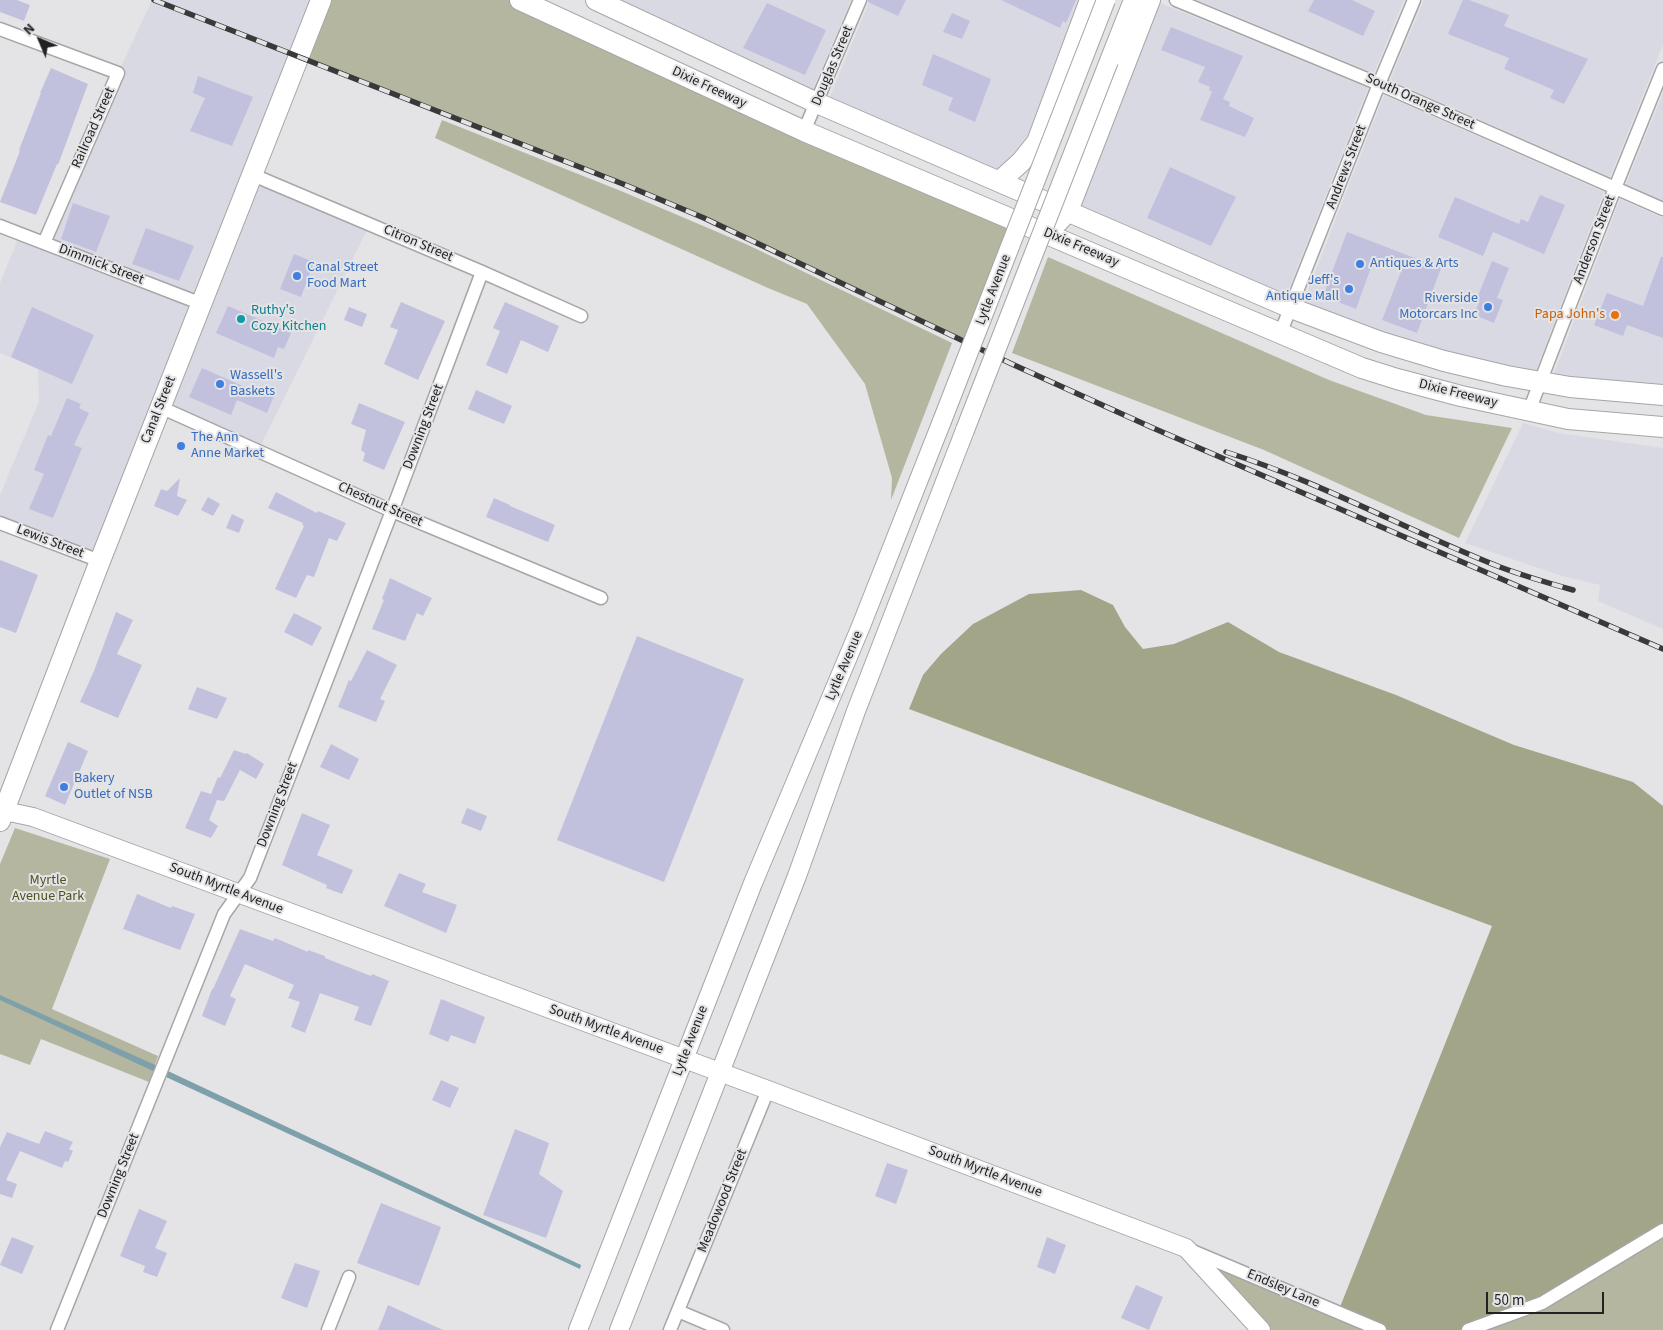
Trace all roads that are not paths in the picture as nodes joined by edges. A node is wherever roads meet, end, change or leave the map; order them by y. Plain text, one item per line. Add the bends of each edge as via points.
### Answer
1 (321, 0) edge
2 (520, 0) edge
3 (596, 0) edge
4 (860, 0) edge
5 (1090, 0) edge
6 (1106, 0) edge
7 (1133, 0) edge
8 (1150, 0) edge
9 (1176, 0) edge
10 (1414, 0) edge
11 (0, 29) edge
12 (1663, 69) edge
13 (1379, 84) junction
14 (817, 103) junction
15 (804, 131) junction
16 (1037, 142) junction
17 (253, 175) junction
18 (1000, 181) junction
19 (1615, 188) junction
20 (1030, 194) junction
21 (1663, 210) edge
22 (1068, 211) junction
23 (0, 226) edge
24 (1042, 232) junction
25 (44, 243) junction
26 (482, 272) junction
27 (202, 304) junction
28 (1291, 308) junction
29 (581, 316) dead end
30 (1280, 334) junction
31 (1541, 382) junction
32 (1663, 395) edge
33 (160, 407) junction
34 (1529, 410) junction
35 (1663, 427) edge
36 (392, 510) junction
37 (0, 523) edge
38 (100, 561) junction
39 (601, 598) dead end
40 (1, 814) edge
41 (238, 894) junction
42 (684, 1059) junction
43 (720, 1072) junction
44 (768, 1090) junction
45 (1663, 1230) edge
46 (1186, 1248) junction
47 (349, 1277) dead end
48 (678, 1311) junction
49 (57, 1330) edge
50 (328, 1330) edge
51 (578, 1330) edge
52 (619, 1330) edge
53 (670, 1330) edge
54 (723, 1330) edge
55 (1261, 1330) edge
56 (1380, 1330) edge
57 (1468, 1330) edge

1 - 17 main road, Canal Street
2 - 15 main road, Dixie Freeway
3 - 14 main road, Dixie Freeway
4 - 14 street, Douglas Street
5 - 16 main road
6 - 42 main road, Lytle Avenue, bridge via 862,626 753,883
7 - 43 main road, Lytle Avenue, bridge via 856,711 797,876
8 - 22 main road
9 - 13 street, South Orange Street
10 - 13 street, Andrews Street
11 - 25 street, Railroad Street via 118,74
12 - 19 street, Anderson Street
13 - 19 street, South Orange Street
13 - 28 street, Andrews Street
14 - 15 street, Douglas Street
14 - 18 main road, Dixie Freeway
15 - 24 main road, Dixie Freeway
16 - 18 main road
16 - 20 main road via 1029,171
17 - 26 street, Citron Street
17 - 27 main road, Canal Street
18 - 20 main road, Dixie Freeway
19 - 21 street, South Orange Street
19 - 31 street, Anderson Street
20 - 22 main road, Dixie Freeway
20 - 24 main road via 1033,212
22 - 24 main road
22 - 28 main road, Dixie Freeway
23 - 25 street, Dimmick Street
24 - 30 main road, Dixie Freeway
25 - 27 street, Dimmick Street
26 - 29 street, Citron Street
26 - 36 street, Downing Street
27 - 33 main road, Canal Street
28 - 30 street, Andrews Street
28 - 31 main road, Dixie Freeway via 1414,352
30 - 34 main road, Dixie Freeway via 1397,379
31 - 32 main road, Dixie Freeway
31 - 34 street, Anderson Street
33 - 36 street, Chestnut Street
33 - 38 main road, Canal Street
34 - 35 main road, Dixie Freeway via 1568,418
36 - 39 street, Chestnut Street
36 - 41 street, Downing Street via 250,878
37 - 38 street, Lewis Street
38 - 40 main road, Canal Street
40 - 41 main road, South Myrtle Avenue via 33,817
41 - 42 main road, South Myrtle Avenue
41 - 49 street, Downing Street via 224,914
42 - 43 main road, South Myrtle Avenue
42 - 51 main road, Lytle Avenue
43 - 44 main road, South Myrtle Avenue
43 - 52 main road, Lytle Avenue
44 - 46 main road, South Myrtle Avenue
44 - 48 street, Meadowood Street
45 - 57 street via 1542,1304
46 - 55 main road, South Myrtle Avenue
46 - 56 street, Endsley Lane
47 - 50 street
48 - 53 street, Meadowood Street
48 - 54 street

